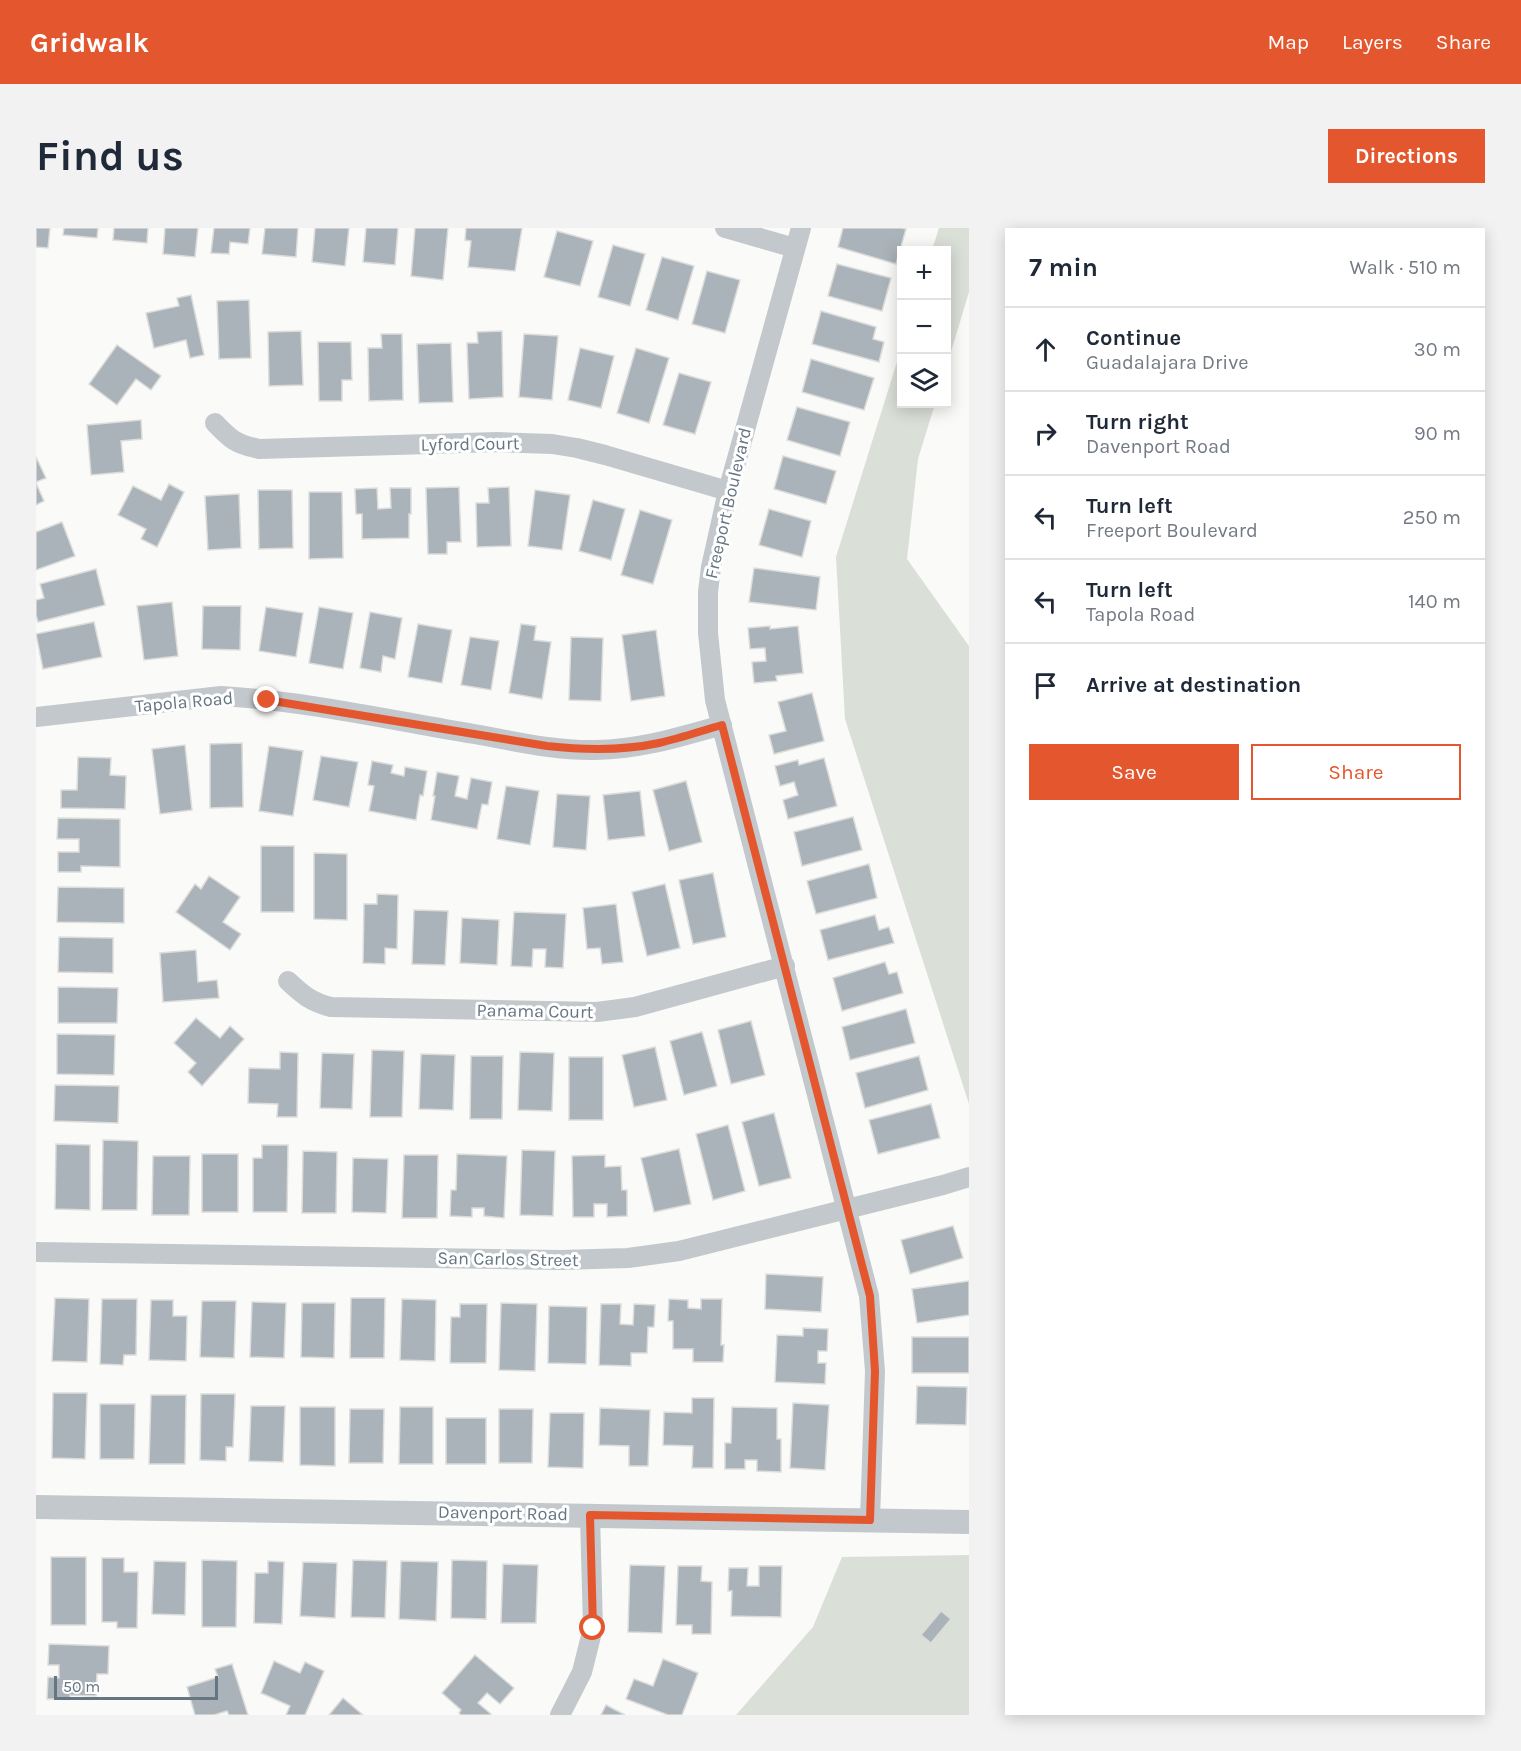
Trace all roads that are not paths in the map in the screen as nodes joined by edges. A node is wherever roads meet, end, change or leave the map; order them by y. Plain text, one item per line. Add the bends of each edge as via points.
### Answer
1 (725, 228) edge
2 (801, 228) edge
3 (795, 248) junction
4 (215, 423) dead end
5 (728, 491) junction
6 (36, 717) edge
7 (722, 725) junction
8 (785, 966) junction
9 (288, 981) dead end
10 (969, 1177) edge
11 (848, 1209) junction
12 (36, 1252) edge
13 (36, 1507) edge
14 (590, 1515) junction
15 (870, 1520) junction
16 (969, 1522) edge
17 (560, 1715) edge

1 - 3 street
2 - 3 street, Freeport Boulevard
3 - 5 street, Freeport Boulevard
4 - 5 street, Lyford Court via 230,439 259,448 506,442 578,448
5 - 7 street, Freeport Boulevard via 711,567 707,612 712,680
6 - 7 street, Tapola Road via 221,696 292,703 547,746 594,750 660,743
7 - 8 street, Freeport Boulevard
8 - 9 street, Panama Court via 635,1007 587,1012 332,1006 303,996
8 - 11 street, Freeport Boulevard
10 - 11 street, San Carlos Street
11 - 12 street, San Carlos Street via 705,1246 610,1260
11 - 15 street, Freeport Boulevard via 870,1296 872,1324 875,1371
13 - 14 street, Davenport Road
14 - 15 street, Davenport Road
14 - 17 street via 593,1628 582,1672
15 - 16 street, Davenport Road

